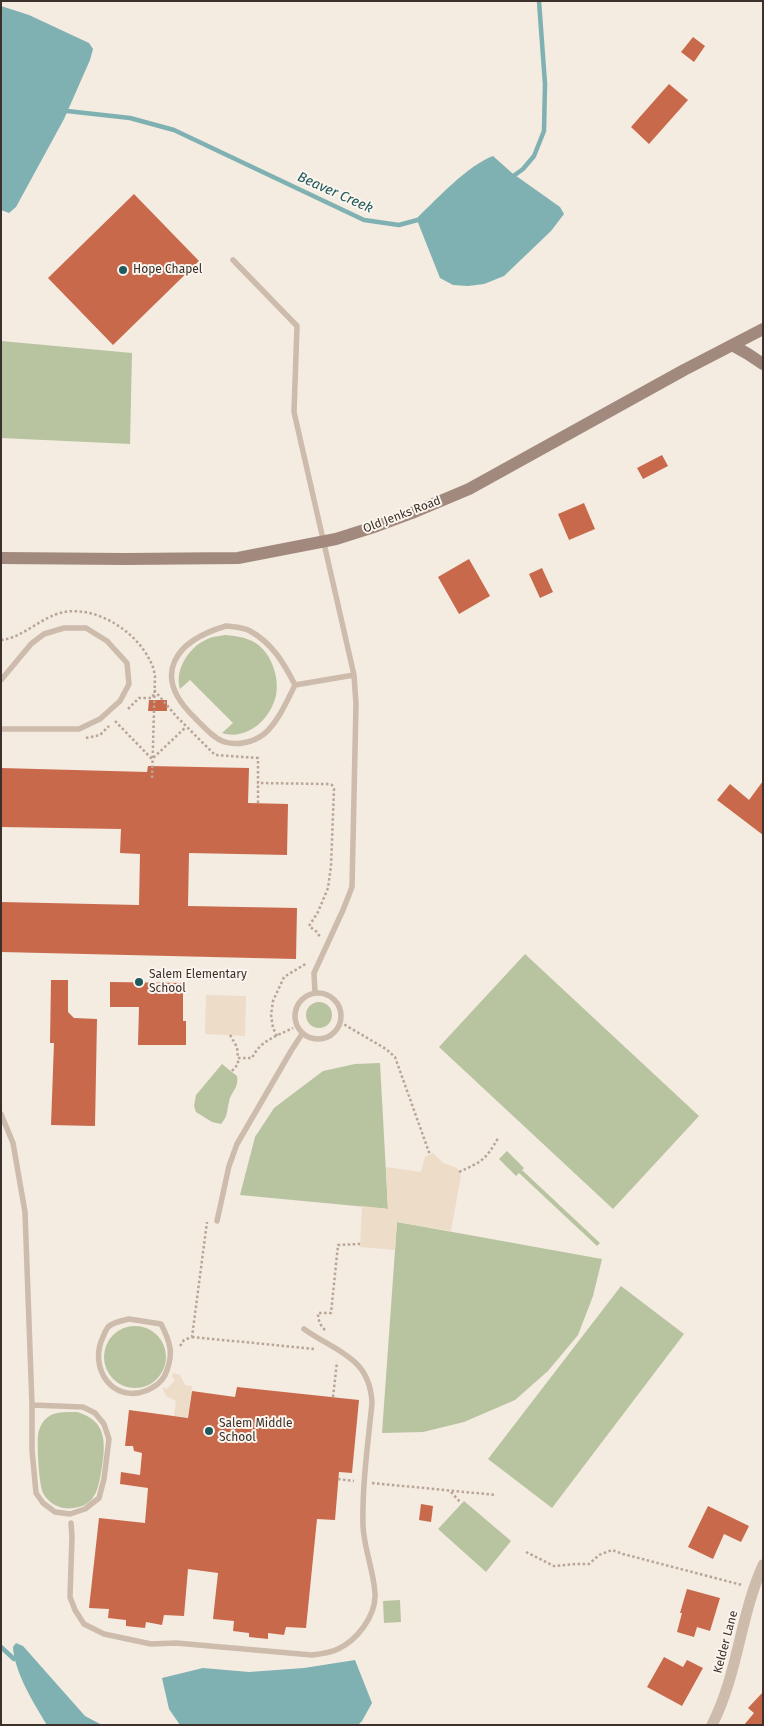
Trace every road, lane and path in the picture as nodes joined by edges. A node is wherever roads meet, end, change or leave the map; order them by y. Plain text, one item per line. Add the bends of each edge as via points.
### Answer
1 (233, 260) dead end
2 (763, 329) edge
3 (732, 346) junction
4 (763, 364) edge
5 (323, 541) junction
6 (1, 558) edge
7 (354, 675) junction
8 (1, 680) edge
9 (295, 685) junction
10 (155, 691) dead end
11 (154, 700) dead end
12 (115, 721) dead end
13 (186, 726) junction
14 (1, 729) edge
15 (152, 759) junction
16 (152, 780) dead end
17 (258, 784) junction
18 (258, 803) dead end
19 (321, 938) dead end
20 (307, 963) dead end
21 (315, 993) junction
22 (340, 1022) junction
23 (297, 1026) junction
24 (302, 1034) junction
25 (230, 1035) dead end
26 (277, 1036) junction
27 (238, 1058) junction
28 (232, 1071) dead end
29 (1, 1114) edge
30 (498, 1138) dead end
31 (430, 1155) dead end
32 (459, 1172) dead end
33 (207, 1220) dead end
34 (217, 1221) dead end
35 (360, 1244) dead end
36 (161, 1324) joint
37 (304, 1329) dead end
38 (331, 1334) dead end
39 (192, 1337) junction
40 (320, 1349) dead end
41 (338, 1350) junction
42 (180, 1353) dead end
43 (333, 1397) dead end
44 (32, 1405) junction
45 (338, 1479) dead end
46 (365, 1482) junction
47 (450, 1490) junction
48 (496, 1495) dead end
49 (462, 1503) dead end
50 (71, 1523) dead end
51 (526, 1552) dead end
52 (763, 1565) edge
53 (740, 1585) dead end
54 (712, 1725) edge

1 - 5 lane via 297,326 294,412
2 - 3 street, Old Jenks Road
3 - 4 street
3 - 5 street, Old Jenks Road via 469,489 385,524
5 - 6 street, Old Jenks Road via 238,558
5 - 7 lane
7 - 9 lane
7 - 21 lane via 352,887 314,973
8 - 14 lane via 31,644 44,634 64,628 86,628 107,641 127,663 129,684 120,700 100,719 78,729
9 - 9 lane via 283,661 268,644 248,630 226,626 191,641 172,668 176,695 188,711 223,742 241,744 265,734 281,713
10 - 13 path
11 - 15 path
12 - 15 path
13 - 15 path
13 - 17 path via 215,755 258,758
15 - 16 path
17 - 18 path
17 - 19 path via 327,784 334,789 328,888 309,926
20 - 26 path via 284,977 273,1002 271,1015
21 - 22 lane via 323,993 336,1001 340,1008
21 - 23 lane via 301,999 297,1006 294,1013
22 - 24 lane via 337,1030 324,1039
22 - 31 path via 395,1056
23 - 24 lane
23 - 26 path
24 - 34 lane via 237,1144
25 - 27 path via 237,1047
26 - 27 path via 262,1042 252,1058
27 - 28 path via 238,1064
29 - 44 lane via 13,1143 25,1212
30 - 32 path via 481,1162
33 - 39 path
35 - 38 path via 338,1245 331,1313 318,1313 321,1326
36 - 36 lane via 170,1340 168,1369 162,1380 139,1393 126,1393 112,1387 98,1362 98,1346 107,1328 129,1320
37 - 41 lane
39 - 40 path
39 - 42 path via 184,1340 179,1347
41 - 43 path
41 - 46 lane via 362,1368 372,1391
44 - 44 lane via 36,1494 56,1512 70,1514 85,1509 99,1498 104,1479 109,1439 104,1424 95,1413 83,1407
45 - 46 path
46 - 47 path
46 - 50 lane via 363,1526 375,1596 369,1619 350,1641 329,1653 312,1655 176,1643 151,1644 104,1634 84,1624 70,1597
47 - 48 path
47 - 49 path
51 - 53 path via 554,1566 589,1564 599,1554 612,1550
52 - 54 street, Kelder Lane via 732,1676

